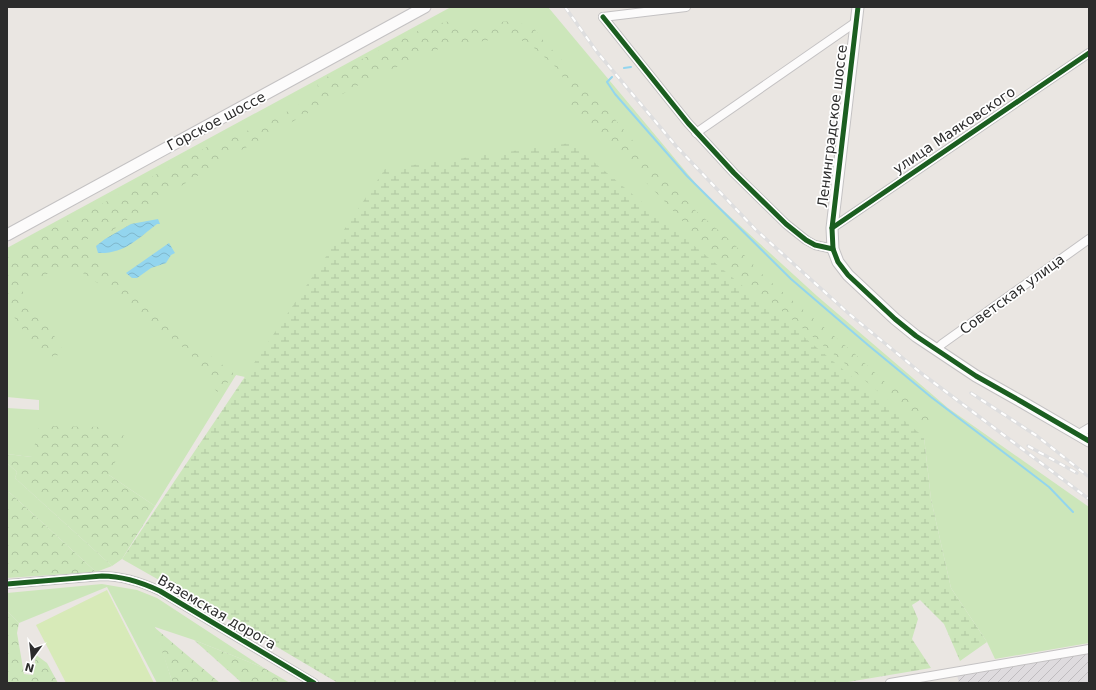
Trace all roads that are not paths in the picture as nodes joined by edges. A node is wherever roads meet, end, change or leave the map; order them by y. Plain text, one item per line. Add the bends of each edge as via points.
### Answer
1 (425, 7) edge
2 (680, 7) edge
3 (858, 7) edge
4 (856, 22) junction
5 (1089, 53) edge
6 (696, 133) junction
7 (832, 228) junction
8 (7, 235) edge
9 (1089, 239) edge
10 (833, 249) junction
11 (936, 350) junction
12 (1089, 428) edge
13 (1079, 434) junction
14 (1089, 441) edge
15 (7, 584) edge
16 (1089, 649) edge
17 (314, 683) edge
18 (890, 683) edge

1 - 8 street, Горское шоссе
2 - 6 street via 603,17
3 - 4 street, Ленинградское шоссе
4 - 6 street
4 - 7 street, Ленинградское шоссе
5 - 7 street, улица Маяковского
6 - 10 street via 786,224 815,245
7 - 10 street, Ленинградское шоссе
9 - 11 street, Советская улица
10 - 11 street via 848,276 895,319
11 - 13 street via 976,376
12 - 13 street
13 - 14 street
15 - 17 street, Вяземская дорога via 102,576 133,580 160,591
16 - 18 street

